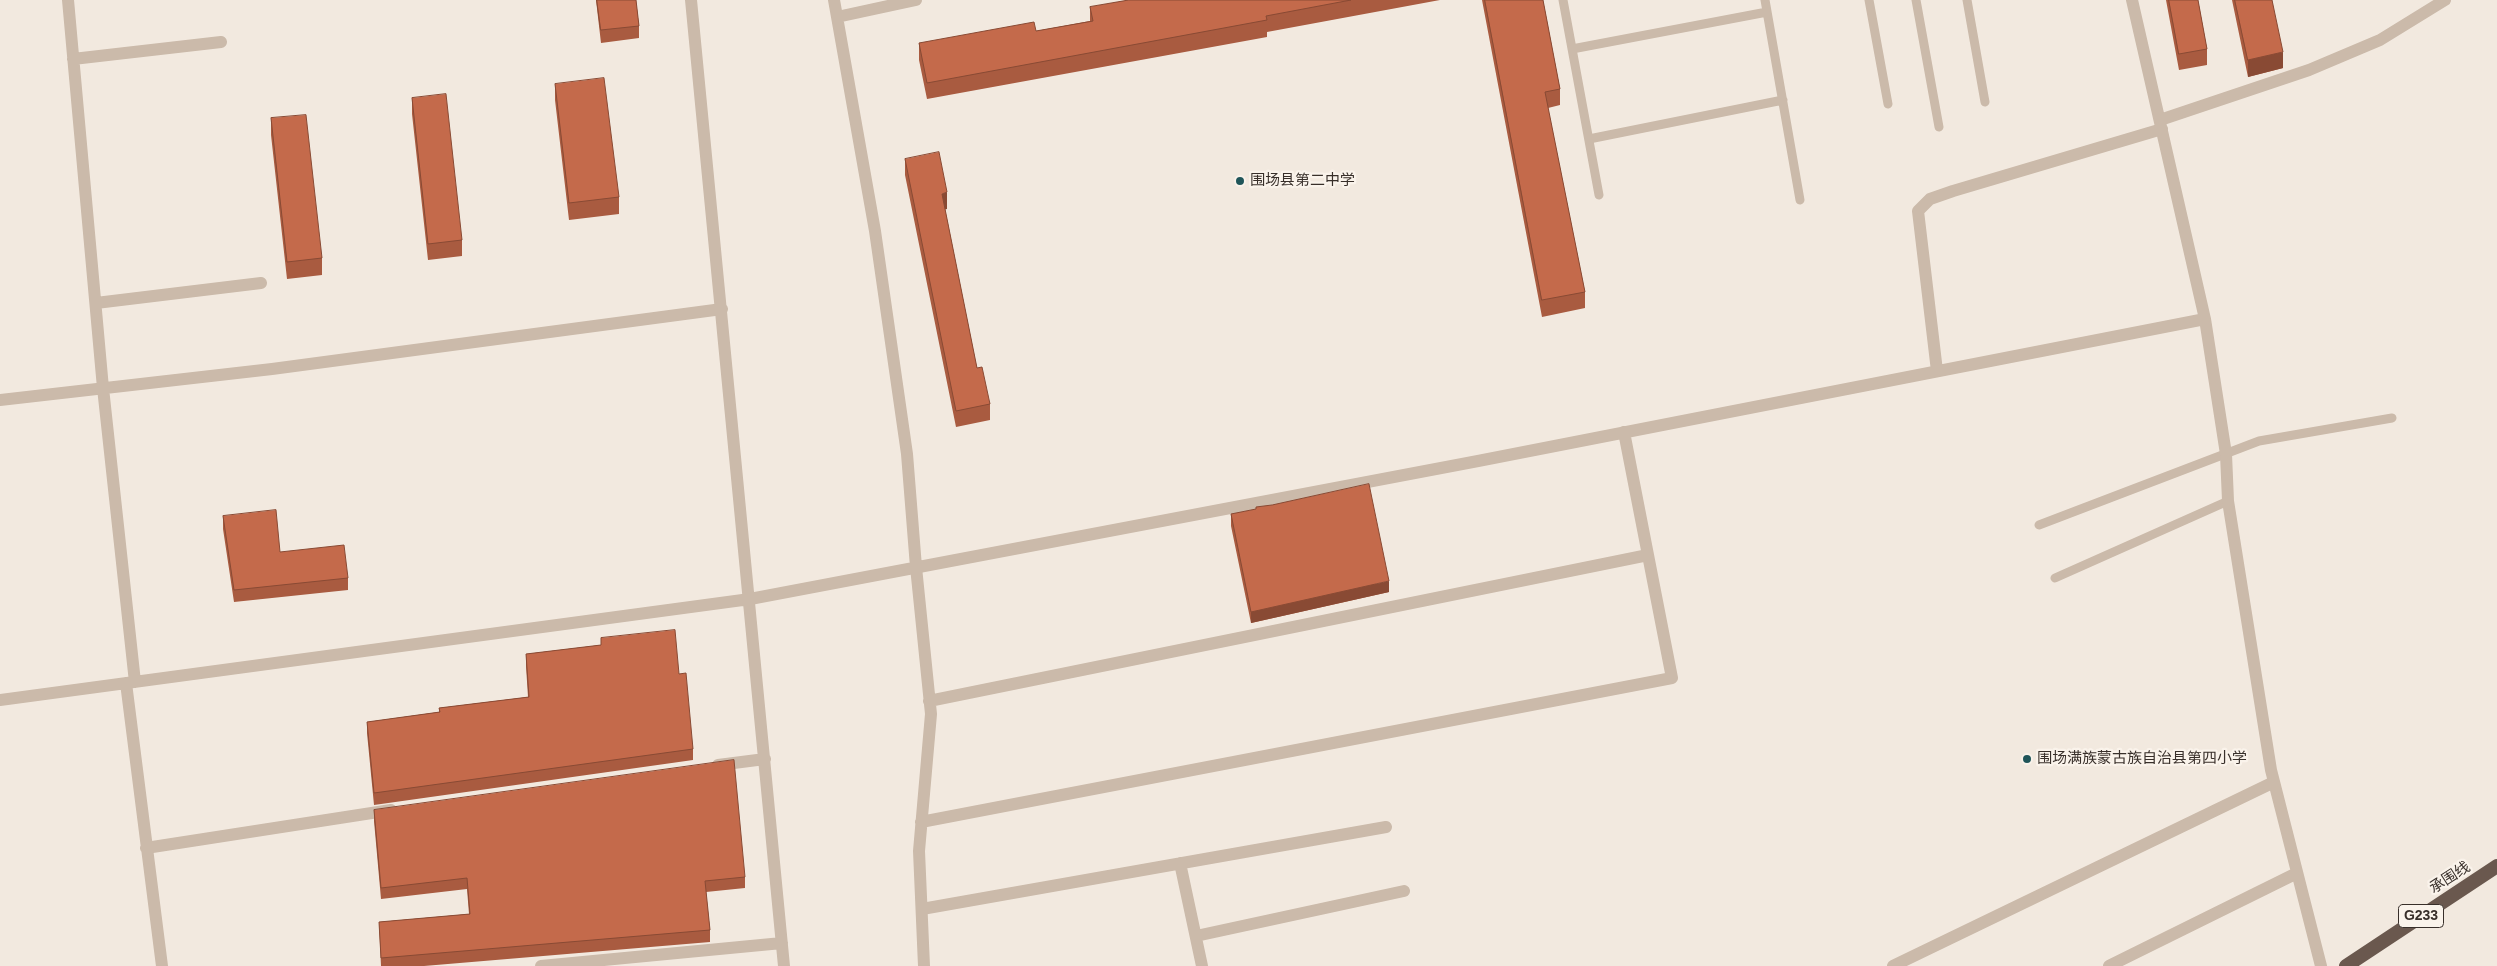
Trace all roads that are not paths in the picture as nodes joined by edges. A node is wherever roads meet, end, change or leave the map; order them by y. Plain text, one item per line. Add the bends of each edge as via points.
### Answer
1 (68, 0) edge
2 (691, 0) edge
3 (834, 0) edge
4 (916, 0) edge
5 (1563, 0) edge
6 (1765, 0) edge
7 (1869, 0) edge
8 (1916, 0) edge
9 (1967, 0) edge
10 (2132, 0) edge
11 (2445, 0) edge
12 (1767, 12) junction
13 (837, 17) junction
14 (221, 42) dead end
15 (1572, 49) junction
16 (74, 59) junction
17 (1783, 100) junction
18 (1985, 102) dead end
19 (1888, 104) dead end
20 (2161, 125) junction
21 (1939, 127) dead end
22 (1589, 139) junction
23 (1599, 195) dead end
24 (1800, 200) dead end
25 (262, 283) dead end
26 (96, 303) junction
27 (722, 309) junction
28 (2205, 319) junction
29 (1937, 371) junction
30 (103, 388) junction
31 (0, 400) edge
32 (2392, 418) dead end
33 (1624, 432) junction
34 (2226, 454) junction
35 (2228, 501) junction
36 (2039, 525) dead end
37 (1648, 555) junction
38 (916, 567) junction
39 (2055, 578) dead end
40 (750, 599) junction
41 (130, 682) junction
42 (0, 700) edge
43 (929, 701) junction
44 (765, 759) junction
45 (707, 767) edge
46 (2274, 782) junction
47 (404, 808) edge
48 (922, 822) junction
49 (1386, 827) dead end
50 (146, 848) junction
51 (1180, 863) junction
52 (2497, 866) edge
53 (2297, 874) junction
54 (1404, 891) dead end
55 (922, 909) junction
56 (1196, 936) junction
57 (782, 944) junction
58 (162, 966) edge
59 (541, 966) edge
60 (784, 966) edge
61 (924, 966) edge
62 (1202, 966) edge
63 (1894, 966) edge
64 (2109, 966) edge
65 (2321, 966) edge
66 (2346, 966) edge

1 - 16 street
2 - 27 street
3 - 13 street
4 - 13 street
5 - 15 lane
6 - 12 lane
7 - 19 lane
8 - 21 lane
9 - 18 lane
10 - 20 street
11 - 20 street via 2380,40
12 - 15 lane
12 - 17 lane
13 - 38 street via 875,231 905,435
14 - 16 street
15 - 22 lane
16 - 26 street
17 - 22 lane
17 - 24 lane
20 - 28 street
20 - 29 street via 1930,199 1918,211
22 - 23 lane
25 - 26 street
26 - 30 street
27 - 30 street via 282,368
27 - 40 street
28 - 29 street
28 - 34 street
29 - 33 street
30 - 31 street
30 - 41 street
32 - 34 lane via 2259,441
33 - 37 street
33 - 38 street
34 - 35 street
34 - 36 lane
35 - 39 lane
35 - 46 street
37 - 43 street
37 - 48 street via 1672,678
38 - 40 street
38 - 43 street
40 - 41 street
40 - 44 street
41 - 42 street
41 - 50 street
43 - 48 street
44 - 45 street
44 - 57 street
46 - 53 street
46 - 63 street
47 - 50 street
48 - 55 street via 919,851
49 - 51 street
50 - 58 street
51 - 55 street
51 - 56 street
52 - 66 highway, 承围线 / G233
53 - 64 street
53 - 65 street
54 - 56 street
55 - 61 street
56 - 62 street
57 - 59 street
57 - 60 street

